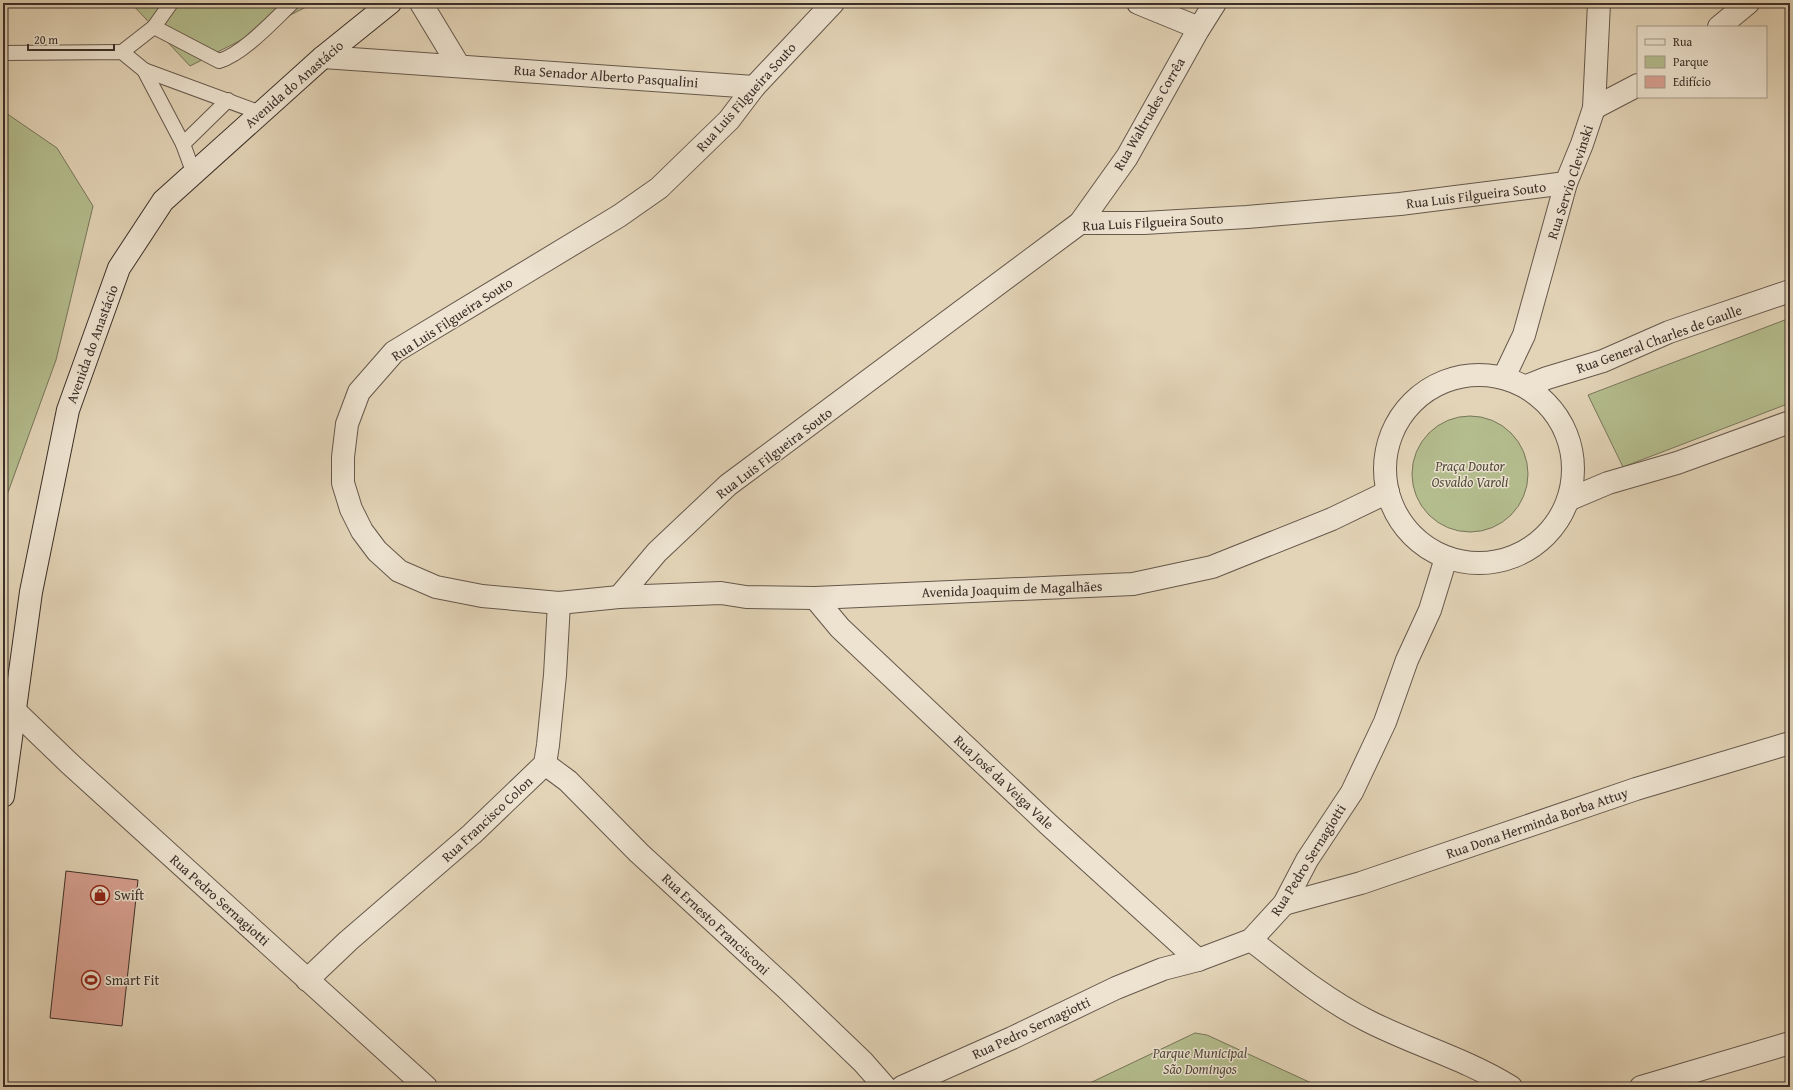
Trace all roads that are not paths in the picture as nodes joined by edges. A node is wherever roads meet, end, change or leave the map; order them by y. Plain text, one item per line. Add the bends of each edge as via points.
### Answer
1 (170, 3) edge
2 (292, 3) edge
3 (390, 3) edge
4 (421, 3) edge
5 (833, 3) edge
6 (1138, 3) edge
7 (1215, 3) edge
8 (1599, 3) edge
9 (1748, 3) edge
10 (1720, 26) edge
11 (154, 27) junction
12 (1199, 28) junction
13 (122, 52) junction
14 (3, 53) edge
15 (323, 57) junction
16 (459, 66) junction
17 (144, 70) junction
18 (1637, 86) edge
19 (754, 87) junction
20 (228, 100) junction
21 (1594, 108) junction
22 (260, 113) junction
23 (183, 144) junction
24 (194, 174) junction
25 (1566, 183) junction
26 (1080, 223) junction
27 (1790, 291) edge
28 (1504, 377) junction
29 (1527, 386) junction
30 (1790, 422) edge
31 (1388, 492) junction
32 (1570, 499) junction
33 (1446, 558) junction
34 (619, 597) junction
35 (815, 598) junction
36 (559, 603) junction
37 (15, 710) junction
38 (1790, 743) edge
39 (545, 764) junction
40 (3, 796) edge
41 (1284, 904) junction
42 (1251, 940) junction
43 (1198, 960) junction
44 (307, 980) junction
45 (1790, 1043) edge
46 (426, 1087) edge
47 (885, 1087) edge
48 (902, 1087) edge
49 (1511, 1087) edge
50 (1640, 1087) edge

1 - 11 lane
2 - 11 lane via 244,47 228,59 219,61
3 - 15 street, Avenida do Anastácio
4 - 16 street
5 - 19 street, Rua Luis Filgueira Souto
6 - 12 street
7 - 12 street, Rua Waltrudes Corrêa
8 - 21 street, Rua Servio Clevinski
9 - 10 street
11 - 13 lane
12 - 26 street, Rua Waltrudes Corrêa via 1127,157
13 - 14 lane
13 - 17 lane
15 - 16 street, Rua Senador Alberto Pasqualini
15 - 22 street, Avenida do Anastácio
16 - 19 street, Rua Senador Alberto Pasqualini
17 - 20 lane
17 - 23 lane
18 - 21 street
19 - 36 street, Rua Luis Filgueira Souto via 729,120 659,188 619,216 394,352 359,392 347,424 343,483 351,509 362,531 377,551 399,571 436,587 482,596
20 - 22 lane
20 - 23 lane
21 - 25 street, Rua Servio Clevinski
22 - 24 street, Avenida do Anastácio
23 - 24 lane
24 - 37 street, Avenida do Anastácio via 163,201 119,268 68,410 31,592
25 - 26 street, Rua Luis Filgueira Souto via 1400,204 1255,216 1144,223
25 - 28 street, Rua Servio Clevinski via 1524,335
26 - 34 street, Rua Luis Filgueira Souto via 728,485 657,552
27 - 29 street, Rua General Charles de Gaulle via 1668,332 1603,361
28 - 29 street
28 - 31 street via 1465,375 1428,388 1400,416 1386,452
29 - 32 street via 1559,416 1574,456
30 - 32 street via 1677,463 1608,483
31 - 33 street via 1399,519 1420,542
31 - 35 street, Avenida Joaquim de Magalhães via 1332,519 1212,567 1133,584
32 - 33 street via 1551,532 1521,555 1483,564
33 - 41 street, Rua Pedro Sernagiotti via 1430,610 1407,660 1385,722 1352,792 1307,860
34 - 35 street, Avenida Joaquim de Magalhães via 721,594
34 - 36 street, Rua Luis Filgueira Souto
35 - 43 street, Rua José da Veiga Vale via 852,639 1048,824
36 - 39 street, Rua Francisco Colon via 555,674
37 - 40 street, Avenida do Anastácio
37 - 44 street, Rua Pedro Sernagiotti
38 - 41 street, Rua Dona Herminda Borba Attuy via 1636,789 1362,883
39 - 44 street, Rua Francisco Colon via 472,834 348,941
39 - 47 street, Rua Ernesto Francisconi via 568,782 639,853 793,994 864,1062
41 - 42 street, Rua Pedro Sernagiotti
42 - 43 street, Rua Pedro Sernagiotti
42 - 49 street via 1326,996 1366,1020 1396,1035 1450,1055
43 - 48 street, Rua Pedro Sernagiotti via 1163,969 1116,988
44 - 46 street, Rua Pedro Sernagiotti
45 - 50 street

